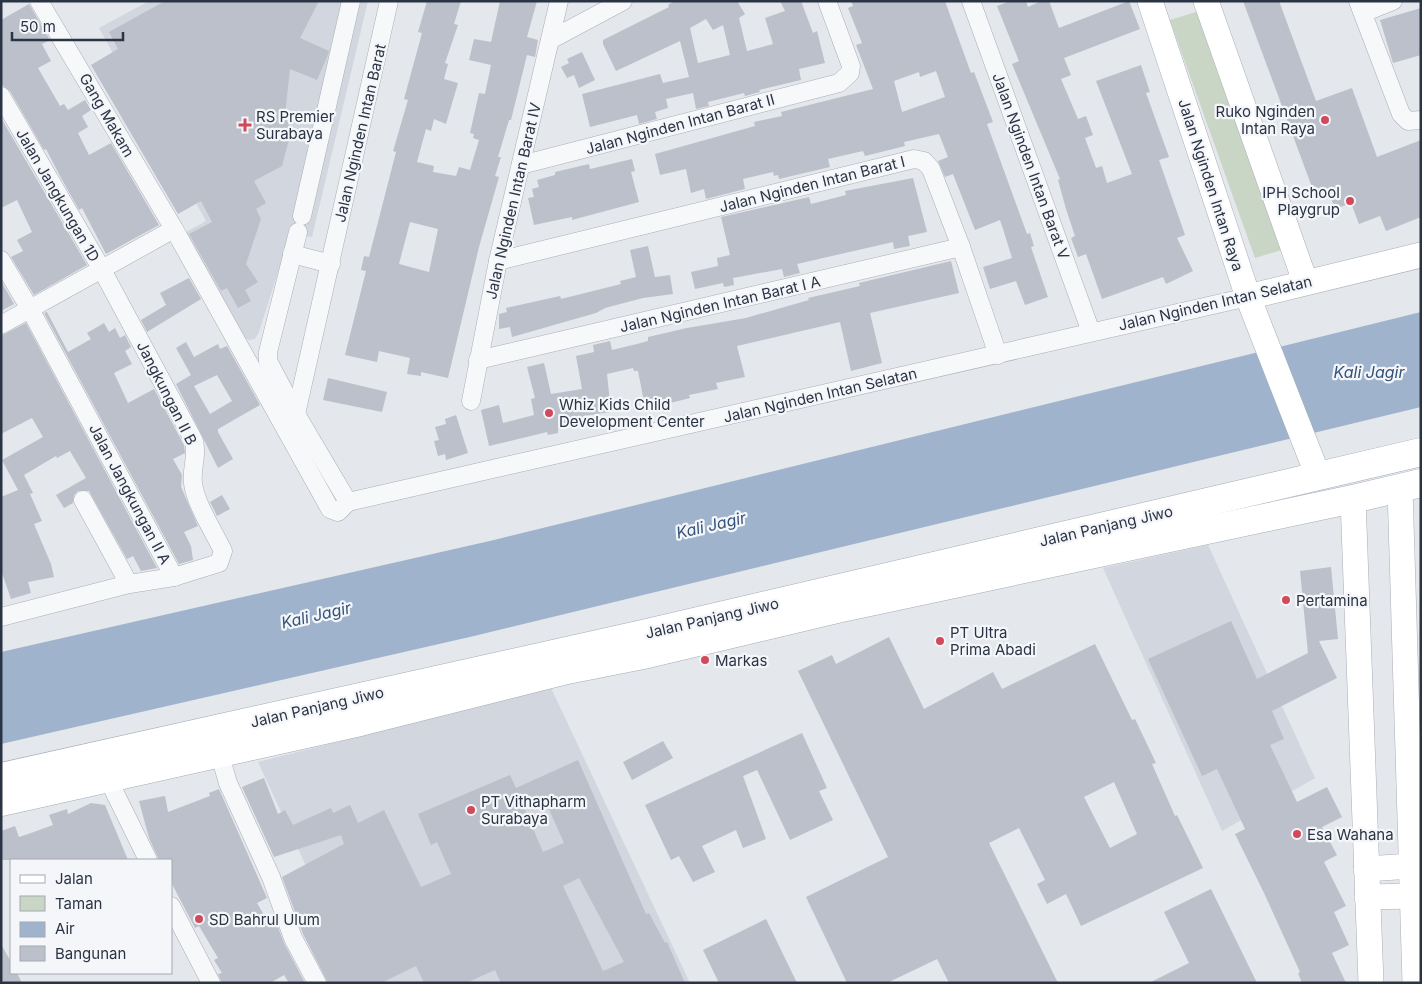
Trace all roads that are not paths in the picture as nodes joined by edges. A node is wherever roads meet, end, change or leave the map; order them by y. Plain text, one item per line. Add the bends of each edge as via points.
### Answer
1 (39, 1) edge
2 (351, 1) edge
3 (389, 1) edge
4 (559, 1) edge
5 (623, 1) edge
6 (827, 1) edge
7 (971, 1) edge
8 (1206, 1) edge
9 (1393, 1) edge
10 (1153, 2) edge
11 (1361, 7) edge
12 (550, 40) junction
13 (1, 96) edge
14 (1414, 120) edge
15 (522, 165) junction
16 (174, 229) junction
17 (961, 247) junction
18 (292, 254) junction
19 (1421, 255) edge
20 (1, 260) edge
21 (498, 260) junction
22 (331, 264) junction
23 (101, 268) junction
24 (1305, 281) junction
25 (1252, 308) junction
26 (30, 309) junction
27 (1, 326) edge
28 (1090, 332) junction
29 (998, 354) junction
30 (478, 360) junction
31 (471, 401) dead end
32 (296, 414) junction
33 (1421, 452) edge
34 (1318, 476) junction
35 (1411, 485) edge
36 (1353, 499) junction
37 (82, 500) dead end
38 (348, 502) junction
39 (174, 577) junction
40 (129, 584) junction
41 (1, 618) edge
42 (645, 644) junction
43 (610, 652) junction
44 (219, 752) junction
45 (1, 777) edge
46 (108, 779) junction
47 (1, 802) edge
48 (148, 859) edge
49 (1412, 866) junction
50 (1366, 869) junction
51 (1413, 896) junction
52 (1367, 897) junction
53 (172, 910) edge
54 (177, 929) edge
55 (212, 983) edge
56 (317, 983) edge
57 (1371, 983) edge
58 (1415, 983) edge

1 - 16 street, Gang Makam
2 - 18 street
3 - 22 street, Jalan Nginden Intan Barat
4 - 12 street, Jalan Nginden Intan Barat IV
5 - 12 street
6 - 15 street, Jalan Nginden Intan Barat II via 851,66 850,73 839,82
7 - 28 street, Jalan Nginden Intan Barat V
8 - 24 street
9 - 11 street
10 - 25 street, Jalan Nginden Intan Raya
11 - 14 street via 1401,114
12 - 15 street, Jalan Nginden Intan Barat IV
13 - 23 street, Jalan Jangkungan 1D
15 - 21 street, Jalan Nginden Intan Barat IV
16 - 23 street
16 - 38 street via 330,509 338,512
17 - 21 street, Jalan Nginden Intan Barat I via 931,169 914,158
17 - 29 street, Jalan Nginden Intan Barat I
17 - 30 street, Jalan Nginden Intan Barat I A
18 - 22 street
18 - 32 street via 268,361
19 - 24 street, Jalan Nginden Intan Selatan
20 - 26 street, Jalan Jangkungan II A
21 - 30 street, Jalan Nginden Intan Barat IV
22 - 32 street, Jalan Nginden Intan Barat
23 - 26 street
23 - 39 street, Jangkungan II B via 194,441 197,450 193,475 195,490 223,551 219,563
24 - 25 street, Jalan Nginden Intan Selatan
25 - 28 street, Jalan Nginden Intan Selatan
25 - 34 street, Jalan Nginden Intan Raya
26 - 27 street
26 - 39 street, Jalan Jangkungan II A
28 - 29 street, Jalan Nginden Intan Selatan
29 - 38 street, Jalan Nginden Intan Selatan
30 - 31 street, Jalan Nginden Intan Barat IV
32 - 38 street
33 - 34 main road, Jalan Panjang Jiwo
34 - 42 main road, Jalan Panjang Jiwo
35 - 36 main road, Jalan Panjang Jiwo
35 - 49 street
36 - 42 main road, Jalan Panjang Jiwo via 856,605
36 - 50 street
37 - 40 street
39 - 40 street, Jalan Jangkungan II A
40 - 41 street, Jalan Jangkungan II A
42 - 43 main road, Jalan Panjang Jiwo
43 - 44 main road, Jalan Panjang Jiwo via 567,670 360,722
43 - 45 main road, Jalan Panjang Jiwo
44 - 46 main road, Jalan Panjang Jiwo
44 - 56 street via 228,783 272,877 293,938
46 - 47 main road, Jalan Panjang Jiwo
46 - 48 street
49 - 50 street
49 - 51 street
50 - 52 street
51 - 52 street
51 - 58 street
52 - 57 street
53 - 54 street
54 - 55 street

